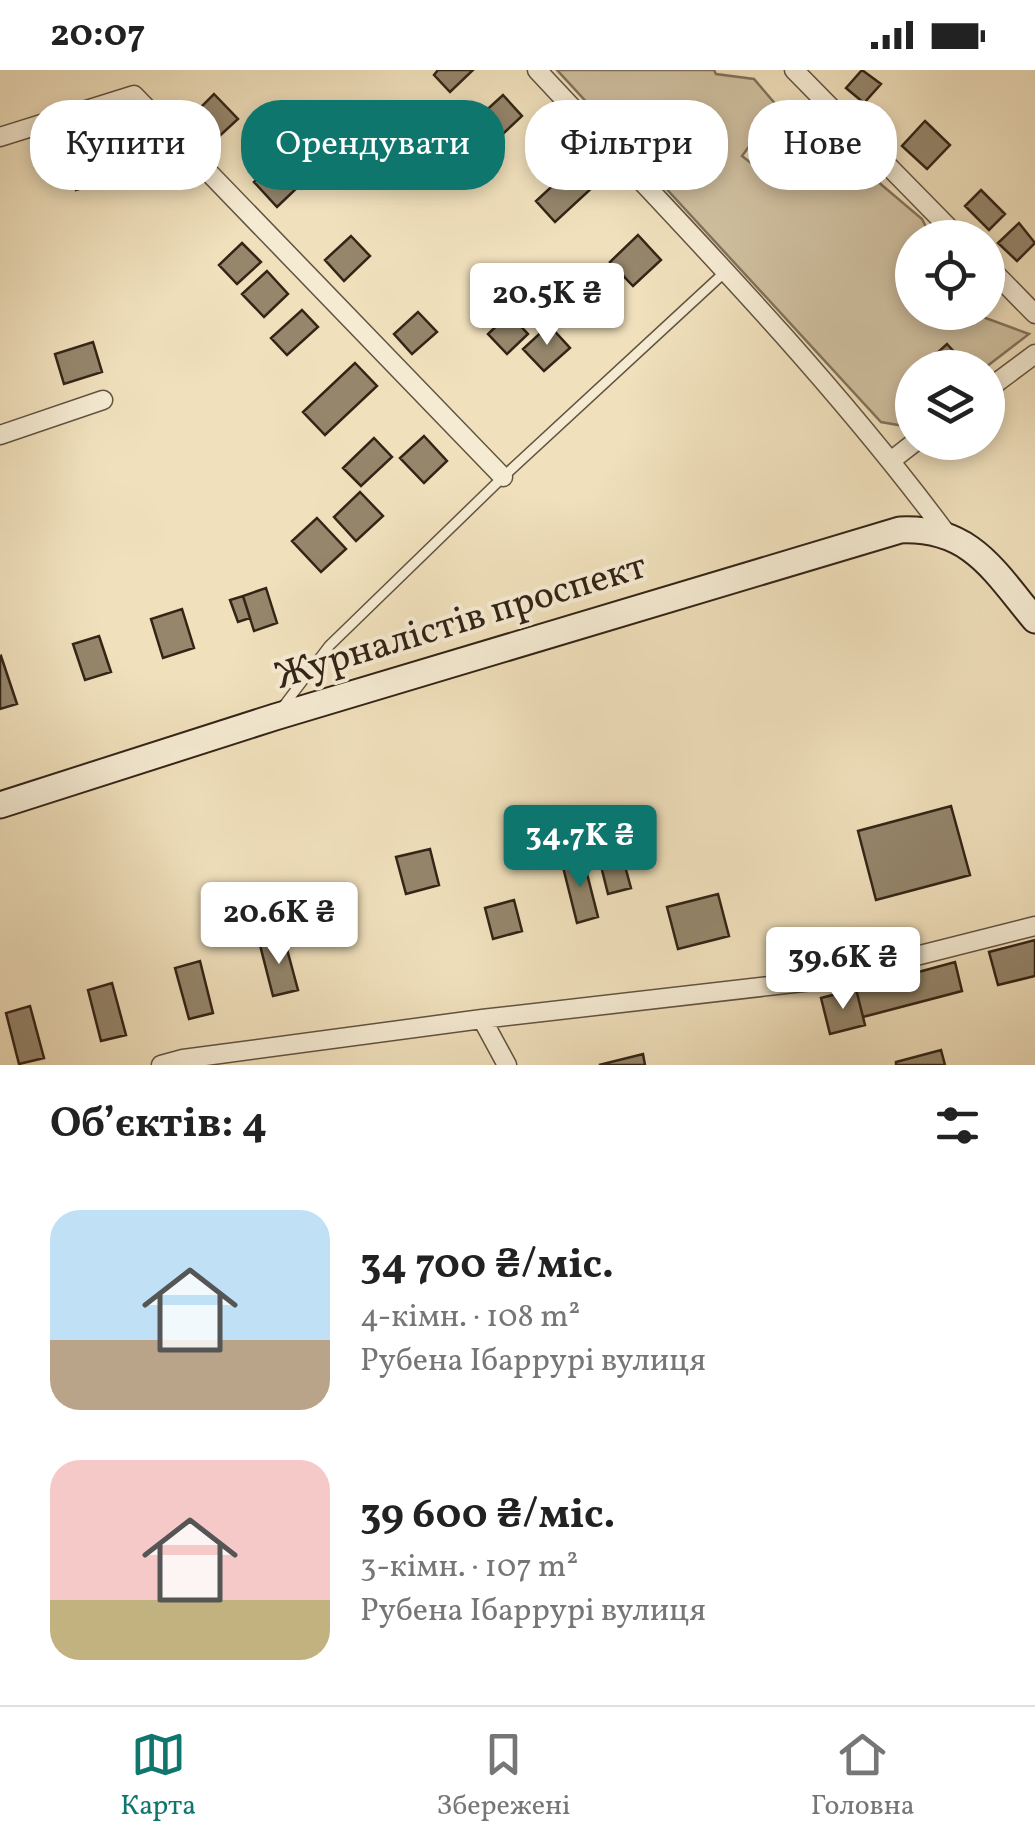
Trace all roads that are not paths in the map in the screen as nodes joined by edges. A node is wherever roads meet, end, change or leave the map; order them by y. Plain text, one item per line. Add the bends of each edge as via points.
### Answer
1 (538, 70) edge
2 (794, 70) edge
3 (0, 137) edge
4 (942, 220) edge
5 (725, 272) junction
6 (1005, 283) edge
7 (1035, 314) edge
8 (1035, 354) edge
9 (1005, 376) edge
10 (103, 400) dead end
11 (0, 434) edge
12 (895, 458) edge
13 (892, 460) junction
14 (503, 477) junction
15 (946, 533) junction
16 (1035, 620) edge
17 (275, 717) junction
18 (0, 805) edge
19 (1035, 926) edge
20 (482, 1019) junction
21 (161, 1065) edge
22 (507, 1065) edge

1 - 5 street
2 - 4 street
3 - 14 street via 134,95
5 - 13 street
5 - 14 lane
6 - 7 street
8 - 9 street
10 - 11 street
12 - 13 street
13 - 15 street
14 - 17 lane via 330,646
15 - 16 main road via 975,550
15 - 17 main road, Журналістів проспект via 900,530
17 - 18 main road, Журналістів проспект
19 - 20 street via 821,980
20 - 21 street
20 - 22 street

